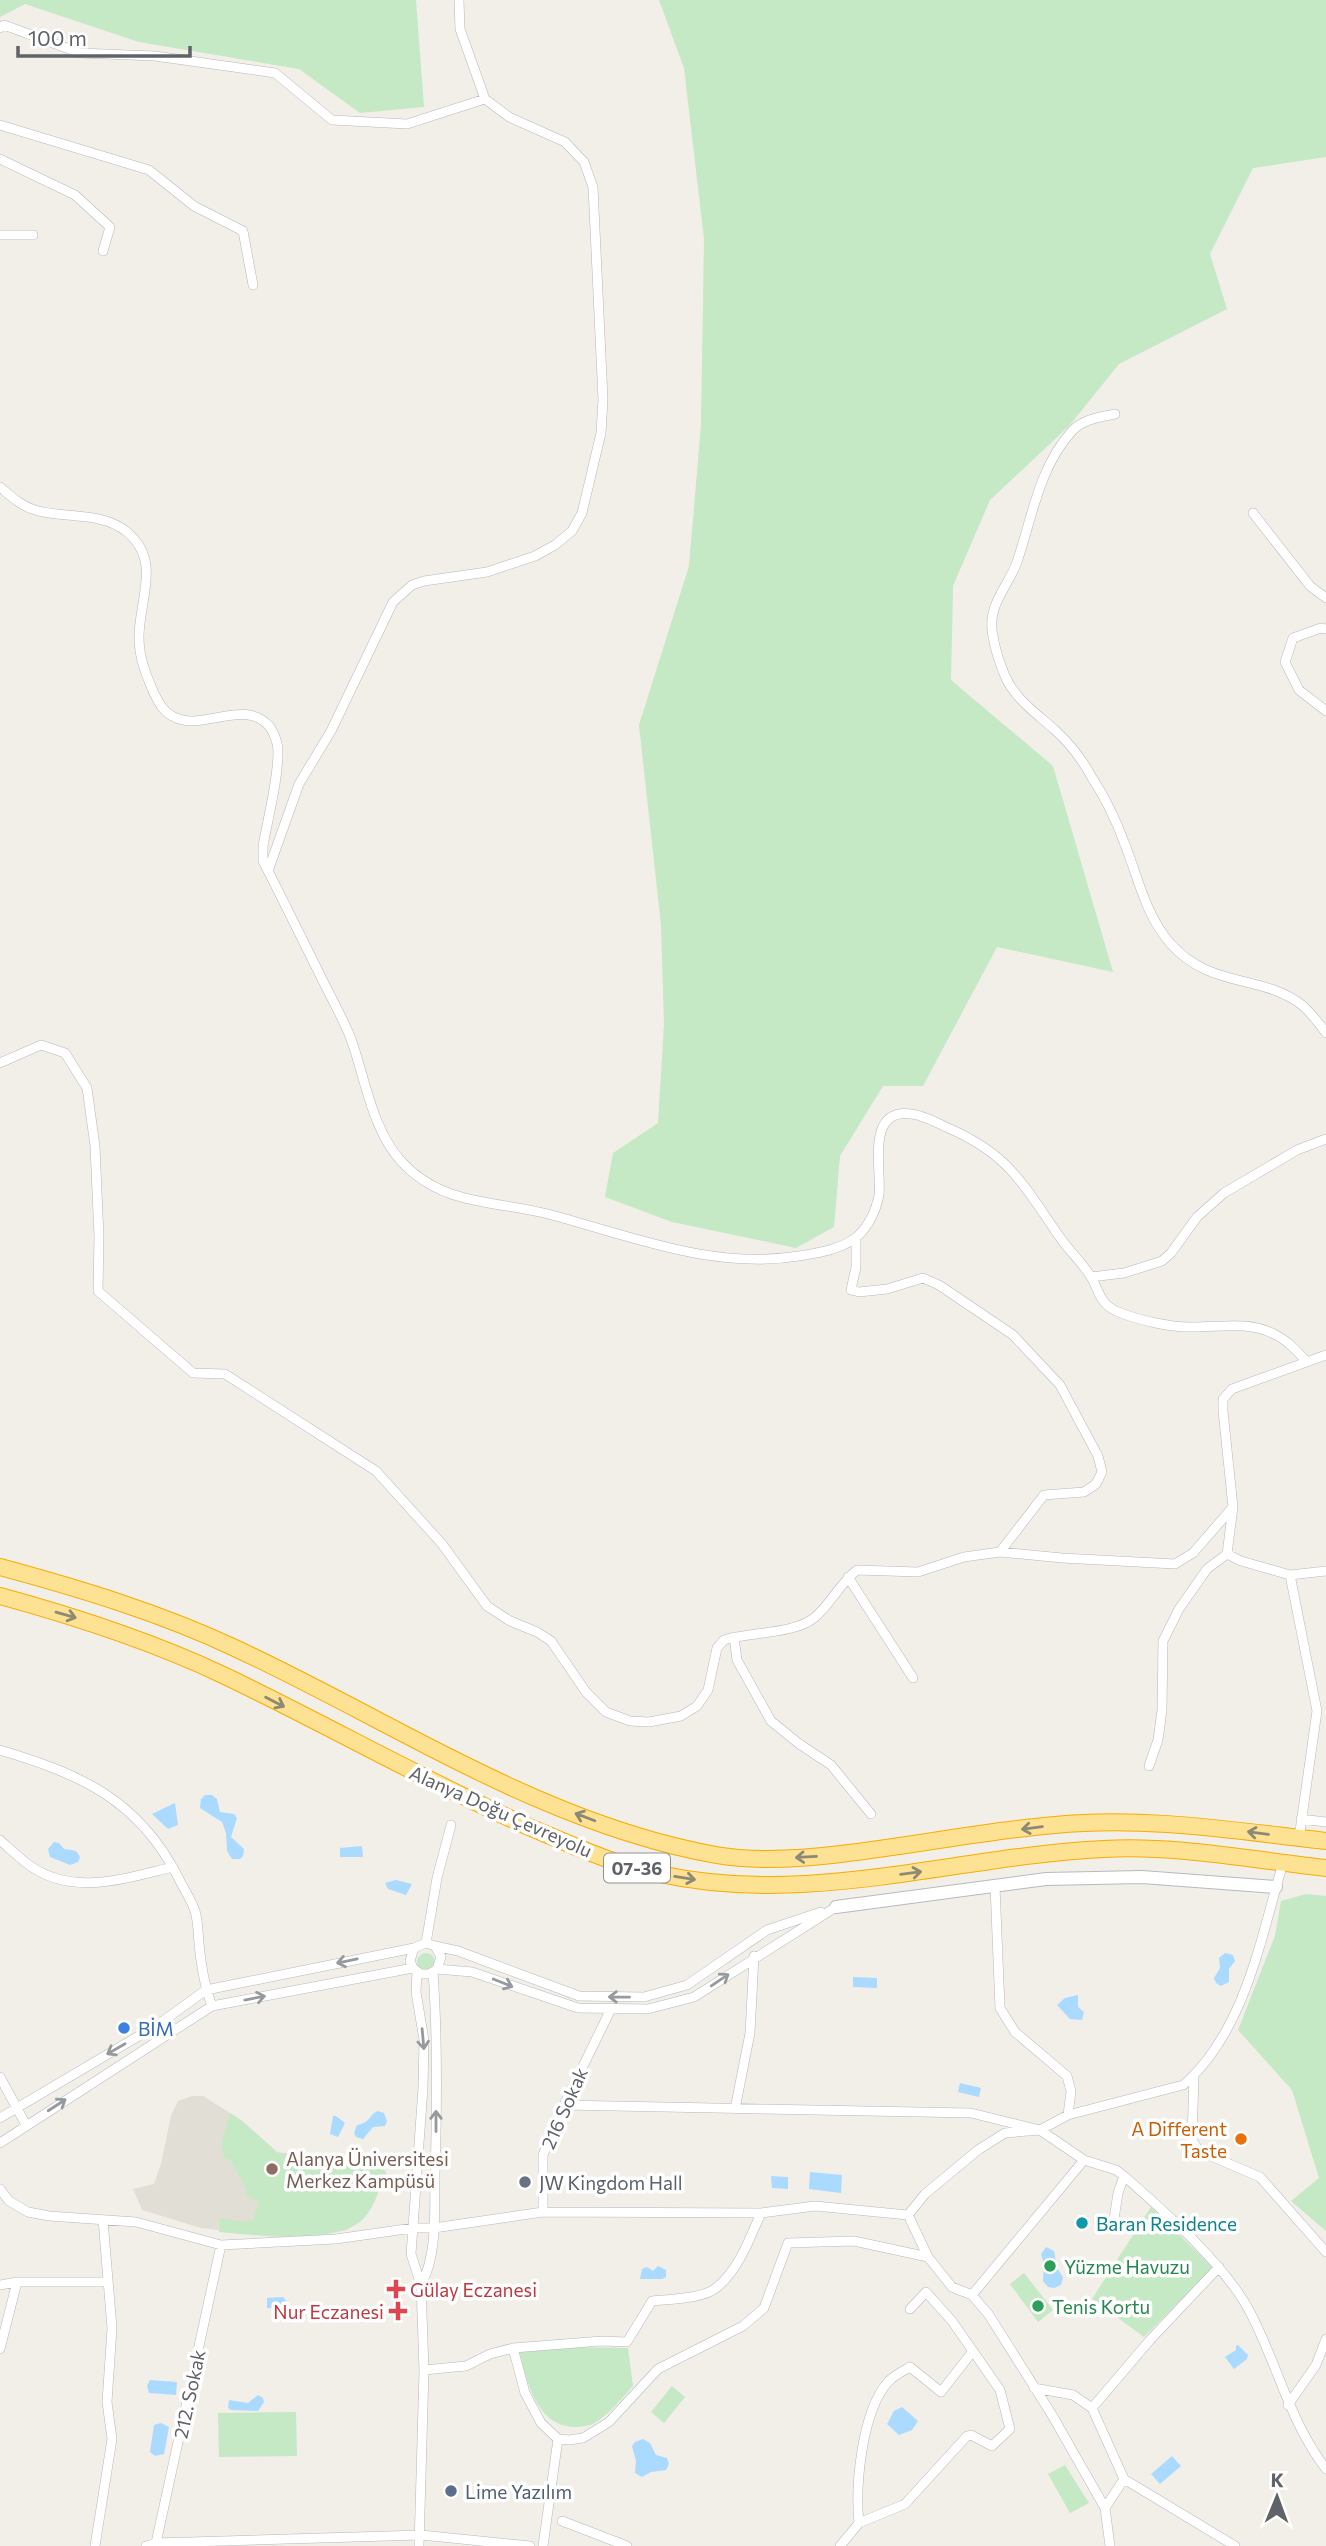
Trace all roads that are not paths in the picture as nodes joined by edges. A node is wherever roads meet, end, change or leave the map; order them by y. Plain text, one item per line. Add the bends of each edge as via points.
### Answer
1 (459, 0) edge
2 (0, 28) edge
3 (485, 99) junction
4 (0, 125) edge
5 (0, 159) edge
6 (0, 235) edge
7 (33, 235) dead end
8 (103, 251) dead end
9 (253, 285) dead end
10 (1115, 414) dead end
11 (0, 487) edge
12 (1252, 513) dead end
13 (1326, 598) edge
14 (1326, 629) edge
15 (1326, 711) edge
16 (268, 871) junction
17 (1326, 1033) edge
18 (0, 1063) edge
19 (1326, 1139) edge
20 (856, 1238) junction
21 (1091, 1277) junction
22 (1326, 1355) edge
23 (1307, 1362) junction
24 (1233, 1507) junction
25 (1000, 1552) junction
26 (1227, 1553) junction
27 (0, 1567) edge
28 (1326, 1571) edge
29 (1290, 1575) junction
30 (848, 1577) junction
31 (0, 1596) edge
32 (734, 1637) junction
33 (913, 1678) dead end
34 (1321, 1709) edge
35 (0, 1750) edge
36 (1149, 1766) dead end
37 (871, 1814) dead end
38 (1301, 1819) junction
39 (1326, 1822) edge
40 (451, 1825) dead end
41 (1299, 1838) junction
42 (0, 1840) edge
43 (1326, 1841) edge
44 (1283, 1863) junction
45 (173, 1867) junction
46 (1326, 1868) edge
47 (995, 1886) junction
48 (1276, 1887) junction
49 (836, 1907) junction
50 (431, 1944) junction
51 (414, 1948) junction
52 (754, 1956) junction
53 (415, 1970) junction
54 (435, 1971) junction
55 (206, 1990) junction
56 (212, 2006) junction
57 (611, 2009) junction
58 (1194, 2076) junction
59 (0, 2077) edge
60 (564, 2105) junction
61 (16, 2107) junction
62 (735, 2109) junction
63 (1068, 2115) junction
64 (0, 2118) edge
65 (26, 2125) junction
66 (1040, 2130) junction
67 (0, 2143) edge
68 (1084, 2160) junction
69 (1124, 2176) junction
70 (0, 2189) edge
71 (543, 2212) junction
72 (761, 2213) junction
73 (908, 2216) junction
74 (1114, 2219) dead end
75 (103, 2220) junction
76 (413, 2228) junction
77 (433, 2228) junction
78 (221, 2245) junction
79 (1326, 2252) edge
80 (928, 2257) junction
81 (1219, 2267) junction
82 (108, 2282) junction
83 (17, 2283) junction
84 (0, 2285) edge
85 (421, 2285) junction
86 (972, 2295) junction
87 (909, 2309) dead end
88 (1326, 2339) edge
89 (513, 2348) junction
90 (0, 2349) edge
91 (973, 2351) junction
92 (1321, 2366) edge
93 (424, 2370) junction
94 (1034, 2388) junction
95 (1288, 2405) junction
96 (1092, 2408) junction
97 (558, 2439) junction
98 (1326, 2469) edge
99 (1124, 2479) junction
100 (1105, 2508) junction
101 (562, 2521) dead end
102 (859, 2523) junction
103 (421, 2535) junction
104 (156, 2543) junction
105 (95, 2546) edge
106 (146, 2546) edge
107 (419, 2546) edge
108 (530, 2546) edge
109 (543, 2546) edge
110 (626, 2546) edge
111 (840, 2546) edge
112 (1111, 2546) edge
113 (1235, 2546) edge

1 - 3 street via 460,29
2 - 3 street via 4,25 80,53 155,56 275,73 332,120 407,124
3 - 16 street via 509,117 565,142 584,162 593,187 603,399 601,433 582,513 572,531 535,556 487,572 424,581 393,602 331,731 299,784
4 - 9 street via 149,170 194,206 243,231
5 - 8 street via 75,195 110,227
6 - 7 street
10 - 17 street via 1074,428 1038,491 1013,573 993,610 992,635 1005,677 1089,771 1124,840 1148,909 1171,944 1208,972 1300,1004
11 - 16 street via 33,510 112,523 138,544 148,570 140,655 144,672 168,714 187,722 244,715 266,723 275,734 278,753 263,846
12 - 13 street via 1310,586
14 - 15 street via 1293,638 1285,662 1299,690
16 - 20 street via 349,1035 387,1140 412,1173 430,1186 449,1195 543,1213 726,1259 812,1254
18 - 32 street via 41,1045 65,1052 87,1088 95,1146 99,1291 193,1373 225,1374 376,1471 442,1544 487,1606 551,1641 586,1692 606,1712 630,1721 681,1716 697,1706 708,1690 717,1648
19 - 21 street via 1297,1150 1224,1193 1197,1217 1162,1261
20 - 21 street via 867,1225 879,1195 880,1133 891,1118 910,1113 972,1138 995,1155 1031,1194
20 - 25 street via 851,1290 887,1289 923,1278 939,1285 1013,1335 1060,1385 1098,1456 1102,1472 1096,1484 1084,1492 1044,1495
21 - 23 street via 1098,1296 1115,1310 1175,1326 1261,1329 1287,1341
22 - 23 street
23 - 24 street via 1243,1384 1223,1399
24 - 25 street via 1193,1553 1175,1564
24 - 26 street
25 - 30 street via 964,1557 918,1572 857,1570
26 - 29 street
26 - 36 street via 1207,1569 1163,1641 1162,1710
41 -> 27 highway, Alanya Doğu Çevreyolu / 07-36 via 1161,1822 1108,1822 816,1857 732,1857 679,1847 529,1795 172,1620
28 - 29 street
29 - 34 street
30 - 32 street via 813,1619 794,1627
30 - 33 street
31 -> 44 highway, Alanya Doğu Çevreyolu / 07-36 via 165,1648 496,1812 608,1860 660,1874 723,1884 822,1884 1107,1848
32 - 37 street via 737,1660 771,1721 831,1765
34 - 38 street
35 - 45 street via 52,1765 90,1783 131,1812
38 - 39 street
38 - 41 street
40 - 50 street via 437,1878
41 - 43 highway, Alanya Doğu Çevreyolu / 07-36
42 - 45 street via 30,1866 76,1883 103,1883
44 - 46 highway, Alanya Doğu Çevreyolu / 07-36
44 - 48 street
45 - 55 street via 195,1911
47 - 48 street via 1046,1879 1142,1877
47 - 49 street
47 - 63 street via 1000,2008 1015,2032 1067,2076 1071,2091
48 - 58 street via 1242,2001 1223,2039
49 -> 50 street via 767,1930 687,1985 644,1997 579,1996
49 - 52 street
50 - 51 street
50 - 54 street via 441,1957
51 - 53 street via 410,1957
51 -> 55 street
57 -> 52 street via 648,2009 694,1997
52 - 62 street via 750,2033
53 - 54 street via 424,1974
56 -> 53 street
53 -> 76 street via 424,2040
54 -> 57 street via 471,1972 578,2008
77 -> 54 street
55 - 56 street
55 -> 61 street via 159,2024
65 -> 56 street
57 - 60 street, 216 Sokak
58 - 63 street via 1183,2085
58 - 79 street via 1192,2140 1199,2151 1260,2177
59 - 61 street
60 - 62 street
60 - 71 street, 216 Sokak via 543,2155
61 - 64 street
61 - 65 street
62 - 66 street via 971,2113
63 - 66 street
65 - 67 street
66 - 68 street
66 - 73 street via 1004,2133 925,2194
68 - 69 street
68 - 86 street
69 - 74 street
69 - 81 street
70 - 75 street via 9,2201 28,2212
71 - 72 street
71 - 77 street
72 - 73 street via 815,2206
72 - 89 street via 732,2270 715,2289 652,2301 627,2342
73 - 80 street
75 - 78 street via 136,2222
75 - 82 street
76 - 77 street
76 - 78 street via 336,2239
76 - 85 street via 411,2254
77 - 85 street via 430,2269
78 - 104 street, 212. Sokak
80 - 86 street via 952,2287
80 - 97 street via 854,2241 788,2243 764,2308 743,2326 658,2369 609,2423 583,2438
81 - 95 street via 1251,2314
81 - 96 street
82 - 83 street
82 - 105 street via 112,2328 107,2402 112,2439
83 - 84 street
83 - 90 street
85 - 93 street
86 - 94 street
87 - 91 street via 926,2292
88 - 92 street
89 - 93 street via 466,2366
89 - 97 street via 525,2393
91 - 102 street via 941,2392 910,2367 888,2381 869,2416 857,2501
91 - 102 street via 1000,2390 1010,2429 992,2446 967,2436 905,2504
92 - 95 street
93 - 103 street
94 - 96 street via 1073,2395
94 - 100 street
95 - 98 street
96 - 99 street
97 - 109 street
99 - 100 street
99 - 113 street
100 - 112 street
101 - 110 street
102 - 111 street
103 - 104 street
103 - 107 street
103 - 108 street
104 - 106 street

